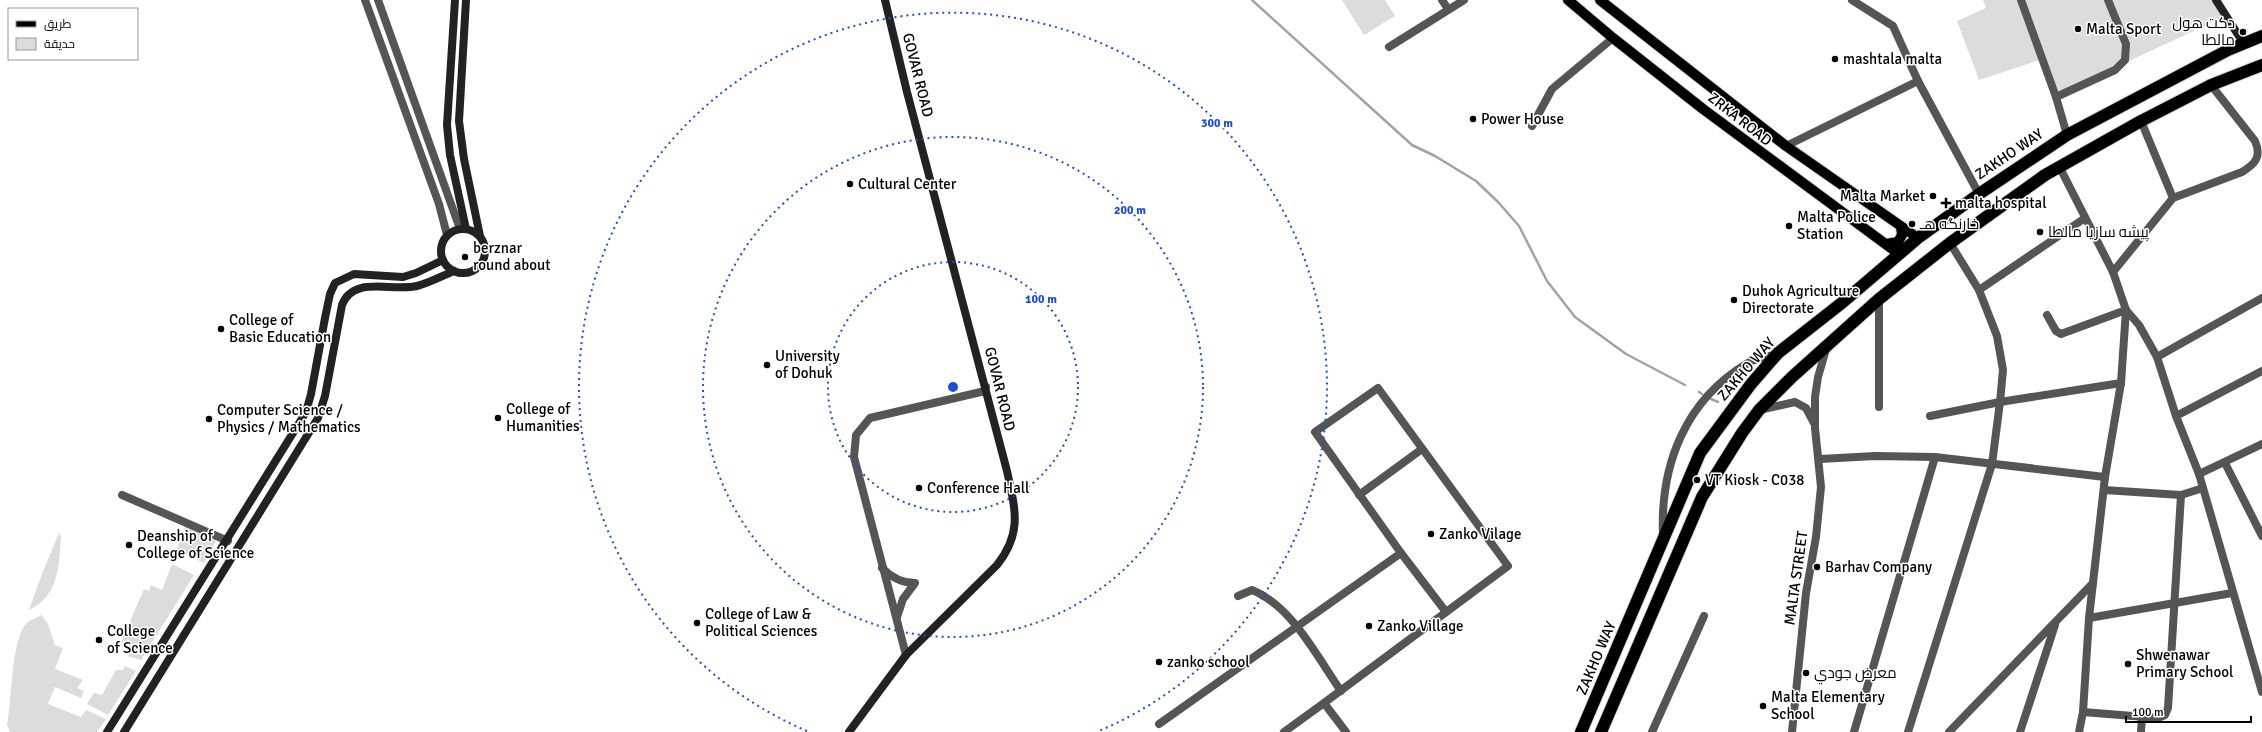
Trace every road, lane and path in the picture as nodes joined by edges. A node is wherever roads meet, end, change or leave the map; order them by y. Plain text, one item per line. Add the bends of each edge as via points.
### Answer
1 (365, 0) edge
2 (378, 0) edge
3 (455, 0) edge
4 (466, 0) edge
5 (885, 0) edge
6 (1442, 0) edge
7 (1464, 0) edge
8 (1568, 0) edge
9 (1600, 0) edge
10 (1852, 0) edge
11 (2021, 0) edge
12 (2108, 0) edge
13 (2216, 0) edge
14 (1448, 9) junction
15 (2262, 36) edge
16 (1613, 38) junction
17 (2244, 44) junction
18 (1389, 47) dead end
19 (2262, 65) edge
20 (2262, 69) edge
21 (2244, 72) junction
22 (1918, 81) junction
23 (2210, 86) junction
24 (2056, 97) junction
25 (2141, 121) junction
26 (1532, 126) dead end
27 (2067, 135) junction
28 (1786, 146) junction
29 (2059, 166) junction
30 (1979, 194) junction
31 (2173, 198) junction
32 (2085, 218) junction
33 (1901, 227) junction
34 (463, 229) junction
35 (447, 236) junction
36 (480, 236) junction
37 (1918, 238) junction
38 (1950, 243) junction
39 (1886, 244) junction
40 (1899, 254) junction
41 (443, 260) junction
42 (454, 271) junction
43 (2113, 272) junction
44 (1979, 290) junction
45 (2262, 298) edge
46 (1879, 299) junction
47 (2126, 310) junction
48 (2047, 315) dead end
49 (1827, 345) junction
50 (1778, 354) junction
51 (2157, 357) junction
52 (2262, 370) edge
53 (2121, 384) junction
54 (986, 387) junction
55 (2000, 402) junction
56 (1879, 407) dead end
57 (1759, 410) junction
58 (1930, 416) dead end
59 (2176, 416) junction
60 (1816, 428) junction
61 (2262, 444) edge
62 (1422, 449) junction
63 (1935, 457) junction
64 (1820, 459) junction
65 (2225, 463) junction
66 (1992, 464) junction
67 (2199, 474) junction
68 (2106, 477) junction
69 (1684, 488) junction
70 (2203, 488) junction
71 (2104, 490) junction
72 (122, 495) dead end
73 (1359, 495) junction
74 (2181, 495) junction
75 (1702, 497) junction
76 (2262, 536) edge
77 (1663, 540) junction
78 (228, 541) junction
79 (1401, 553) junction
80 (882, 568) junction
81 (2093, 583) junction
82 (2232, 593) junction
83 (1238, 596) dead end
84 (2173, 604) junction
85 (1446, 612) junction
86 (1704, 616) dead end
87 (896, 618) junction
88 (2089, 618) junction
89 (2056, 623) junction
90 (1296, 627) junction
91 (906, 655) junction
92 (2259, 672) edge
93 (1341, 691) junction
94 (2262, 692) edge
95 (1324, 703) junction
96 (2083, 712) junction
97 (2142, 716) junction
98 (1159, 724) dead end
99 (1953, 730) edge
100 (107, 732) edge
101 (124, 732) edge
102 (849, 732) edge
103 (1284, 732) edge
104 (1346, 732) edge
105 (1581, 732) edge
106 (1602, 732) edge
107 (1652, 732) edge
108 (1792, 732) edge
109 (1854, 732) edge
110 (1908, 732) edge
111 (2020, 732) edge
112 (2079, 732) edge
113 (2141, 732) edge

1 - 35 street via 439,204
2 - 34 street
3 - 34 street via 447,125
4 - 36 street via 460,139
5 - 54 street, GOVAR ROAD
6 - 14 street
7 - 14 street
8 - 16 main road, ZRKA ROAD
9 - 28 main road, ZRKA ROAD
10 - 22 street via 1893,26
11 - 24 street
12 - 24 street via 2126,44 2125,60 2115,70
13 - 17 street
14 - 18 street
15 - 17 highway, ZAKHO WAY
16 - 26 street via 1552,89
16 - 39 main road, ZRKA ROAD via 1770,160
17 - 27 highway, ZAKHO WAY
19 - 21 highway
20 - 21 highway
21 - 23 highway
22 - 28 street
22 - 30 street
23 - 25 highway
23 - 31 street via 2255,142 2259,149 2258,157 2242,172
24 - 27 street
25 - 29 highway
25 - 31 street
27 - 30 highway, ZAKHO WAY
28 - 33 main road, ZRKA ROAD
29 - 32 street
29 - 38 highway
30 - 37 highway, ZAKHO WAY
31 - 43 street
32 - 43 street
32 - 44 street
33 - 37 main road, ZRKA ROAD
33 - 39 main road via 1902,235 1898,242
34 - 35 street
34 - 36 street via 474,231
35 - 41 street via 441,247
36 - 42 street via 486,248 479,267 467,273
37 - 40 highway, ZAKHO WAY
38 - 44 street
38 - 46 highway
39 - 40 main road, ZRKA ROAD
40 - 50 highway, ZAKHO WAY
41 - 42 street
41 - 78 street via 403,277 354,274 335,283 324,318 306,412
42 - 101 street via 416,286 358,288 345,296 325,396 318,418
43 - 47 street
44 - 55 street via 1997,336 2003,370
45 - 51 street
46 - 49 highway
46 - 56 street
47 - 48 street via 2061,334 2056,331
47 - 51 street via 2139,325
47 - 53 street
49 - 57 highway
49 - 60 street, MALTA STREET via 1816,388
50 - 69 highway, ZAKHO WAY via 1721,423 1700,453
50 - 77 street via 1749,362 1717,385 1699,405 1676,444 1663,492
51 - 59 street
52 - 59 street
53 - 55 street
53 - 68 street
54 - 80 street via 985,391 870,418 856,435 854,457
54 - 91 street, GOVAR ROAD via 1016,511 1014,537 997,565
55 - 58 street
55 - 66 street
57 - 60 street, MALTA STREET via 1776,408 1791,402 1800,404 1809,412
57 - 75 highway via 1727,455
59 - 67 street
60 - 64 street, MALTA STREET
61 - 65 street
62 - 73 street
62 - 73 street via 1378,388 1315,432
62 - 85 street via 1508,566
63 - 64 street via 1875,456
63 - 66 street
63 - 109 street via 1902,577
64 - 108 street, MALTA STREET via 1820,501 1806,593
65 - 67 street
65 - 76 street
66 - 68 street
66 - 110 street
67 - 70 street
68 - 71 street
69 - 75 highway
69 - 77 highway, ZAKHO WAY
70 - 74 street
70 - 82 street
71 - 74 street
71 - 81 street
72 - 78 street
73 - 79 street
74 - 84 street
75 - 106 highway
77 - 105 highway, ZAKHO WAY
78 - 100 street
79 - 85 street
79 - 90 street
80 - 87 street
80 - 87 street via 900,581 915,583 903,599
81 - 88 street
81 - 89 street
82 - 84 street
82 - 92 street
83 - 90 street via 1252,590 1266,596 1282,609
84 - 88 street
84 - 97 street via 2168,708 2165,714 2158,718
85 - 93 street
86 - 107 street
87 - 91 street
88 - 96 street
89 - 99 street
89 - 111 street
90 - 93 street
90 - 98 street
91 - 102 street, GOVAR ROAD
92 - 94 street
93 - 95 street
95 - 103 street
95 - 104 street
96 - 97 street
96 - 112 street
97 - 113 street

